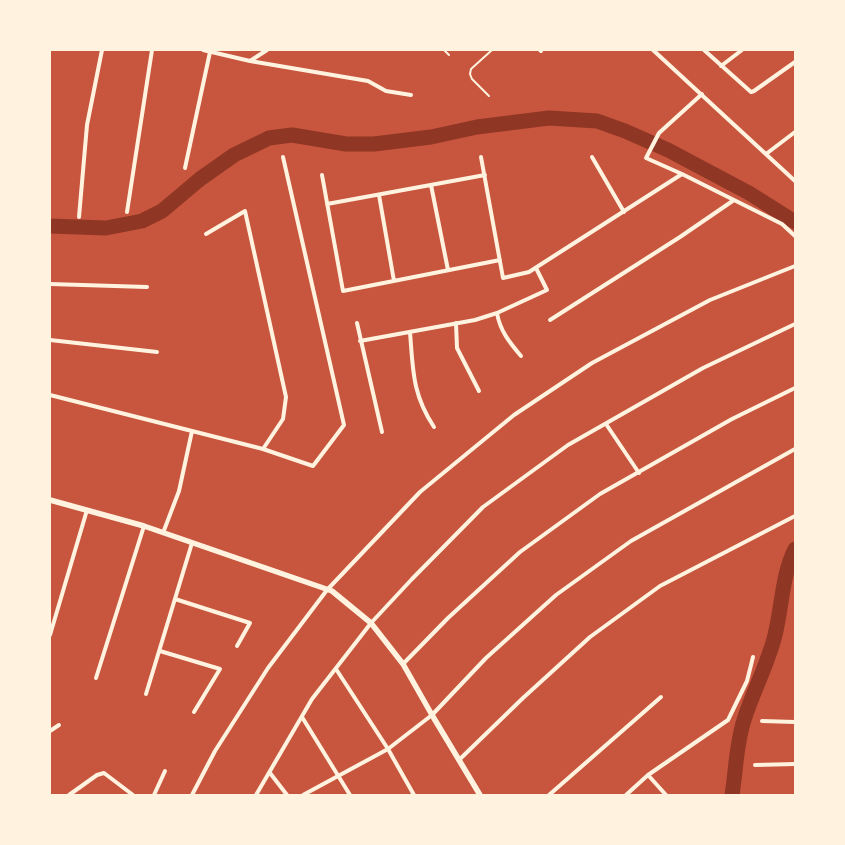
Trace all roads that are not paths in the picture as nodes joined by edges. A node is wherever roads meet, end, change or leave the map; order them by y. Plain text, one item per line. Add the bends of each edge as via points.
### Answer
1 (102, 50) edge
2 (152, 50) edge
3 (204, 50) edge
4 (267, 50) edge
5 (444, 50) edge
6 (492, 50) edge
7 (652, 50) edge
8 (704, 50) edge
9 (742, 50) edge
10 (210, 52) junction
11 (449, 55) dead end
12 (250, 61) junction
13 (795, 62) edge
14 (721, 66) junction
15 (702, 94) junction
16 (411, 95) dead end
17 (489, 96) dead end
18 (795, 132) edge
19 (766, 154) junction
20 (283, 157) dead end
21 (481, 157) dead end
22 (592, 157) dead end
23 (184, 168) dead end
24 (682, 174) junction
25 (322, 175) dead end
26 (484, 176) junction
27 (795, 180) edge
28 (431, 185) junction
29 (379, 195) junction
30 (734, 200) junction
31 (327, 204) junction
32 (127, 212) dead end
33 (624, 212) junction
34 (79, 217) dead end
35 (206, 234) dead end
36 (795, 236) edge
37 (500, 260) junction
38 (795, 266) edge
39 (536, 268) junction
40 (448, 270) junction
41 (394, 281) junction
42 (50, 284) edge
43 (147, 287) dead end
44 (497, 313) junction
45 (550, 320) dead end
46 (456, 323) junction
47 (357, 324) dead end
48 (795, 324) edge
49 (410, 332) junction
50 (50, 340) edge
51 (360, 341) junction
52 (157, 352) dead end
53 (521, 356) dead end
54 (795, 388) edge
55 (479, 391) dead end
56 (50, 395) edge
57 (606, 424) junction
58 (434, 427) dead end
59 (192, 431) junction
60 (382, 432) dead end
61 (263, 449) junction
62 (795, 449) edge
63 (639, 473) junction
64 (50, 500) edge
65 (87, 510) junction
66 (795, 516) edge
67 (144, 526) junction
68 (163, 533) junction
69 (192, 543) junction
70 (326, 590) junction
71 (176, 599) junction
72 (371, 623) junction
73 (50, 635) edge
74 (236, 646) dead end
75 (160, 651) junction
76 (753, 657) dead end
77 (403, 664) junction
78 (336, 670) junction
79 (96, 678) dead end
80 (146, 694) dead end
81 (661, 697) dead end
82 (194, 712) dead end
83 (432, 715) junction
84 (302, 717) junction
85 (762, 721) dead end
86 (795, 722) edge
87 (59, 725) dead end
88 (50, 731) edge
89 (388, 749) junction
90 (460, 759) junction
91 (795, 764) edge
92 (755, 765) dead end
93 (165, 771) dead end
94 (270, 773) junction
95 (648, 775) junction
96 (340, 776) junction
97 (69, 795) edge
98 (133, 795) edge
99 (154, 795) edge
100 (192, 795) edge
101 (256, 795) edge
102 (287, 795) edge
103 (303, 795) edge
104 (350, 795) edge
105 (414, 795) edge
106 (480, 795) edge
107 (549, 795) edge
108 (626, 795) edge
109 (666, 795) edge

1 - 34 street via 87,125
2 - 32 street
3 - 10 street
4 - 12 street
5 - 11 lane
6 - 17 lane via 471,69 470,74
7 - 15 street
8 - 14 street
9 - 14 street
10 - 12 street
10 - 23 street
12 - 16 street via 368,81 386,90
13 - 14 street via 751,92
15 - 19 street
15 - 24 street via 659,133 646,158
18 - 19 street
19 - 27 street
20 - 61 street via 344,425 313,466
21 - 26 street
22 - 33 street
24 - 30 street
24 - 33 street
25 - 31 street
26 - 28 street
26 - 37 street
28 - 29 street
28 - 40 street
29 - 31 street
29 - 41 street
30 - 36 street via 782,224
30 - 45 street
31 - 41 street via 343,292
33 - 39 street
35 - 61 street via 245,211 286,397 283,419
37 - 39 street via 503,278
37 - 40 street
38 - 70 street via 703,304 592,363 514,415 420,492
39 - 44 street via 546,290
40 - 41 street
42 - 43 street
44 - 46 street
44 - 53 street via 507,339
46 - 49 street
46 - 55 street via 457,348
47 - 51 street
48 - 57 street via 703,368
49 - 51 street
49 - 58 street via 414,380 422,410
50 - 52 street
51 - 60 street
54 - 63 street via 732,419
56 - 59 street
57 - 63 street
57 - 72 street via 568,445 483,507
59 - 61 street
59 - 68 street via 179,491
62 - 83 street via 631,541 556,595 486,658
63 - 77 street via 600,494 520,552 448,618
64 - 65 street
65 - 67 street
65 - 73 street
66 - 90 street via 660,586 596,632
67 - 68 street
67 - 79 street
68 - 69 street
69 - 70 street
69 - 71 street
70 - 72 street via 332,591
70 - 100 street via 268,668 215,751
71 - 74 street via 250,623
71 - 75 street
72 - 77 street
72 - 78 street
75 - 80 street
75 - 82 street via 220,669
76 - 95 street via 747,680 728,720
77 - 83 street
78 - 84 street via 312,699
78 - 89 street
81 - 107 street
83 - 89 street
83 - 90 street
84 - 94 street
84 - 96 street
85 - 86 street
87 - 88 street
89 - 96 street
89 - 105 street
90 - 106 street
91 - 92 street
93 - 99 street
94 - 101 street
94 - 102 street
95 - 108 street
95 - 109 street
96 - 103 street
96 - 104 street
97 - 98 street via 97,775 104,773

